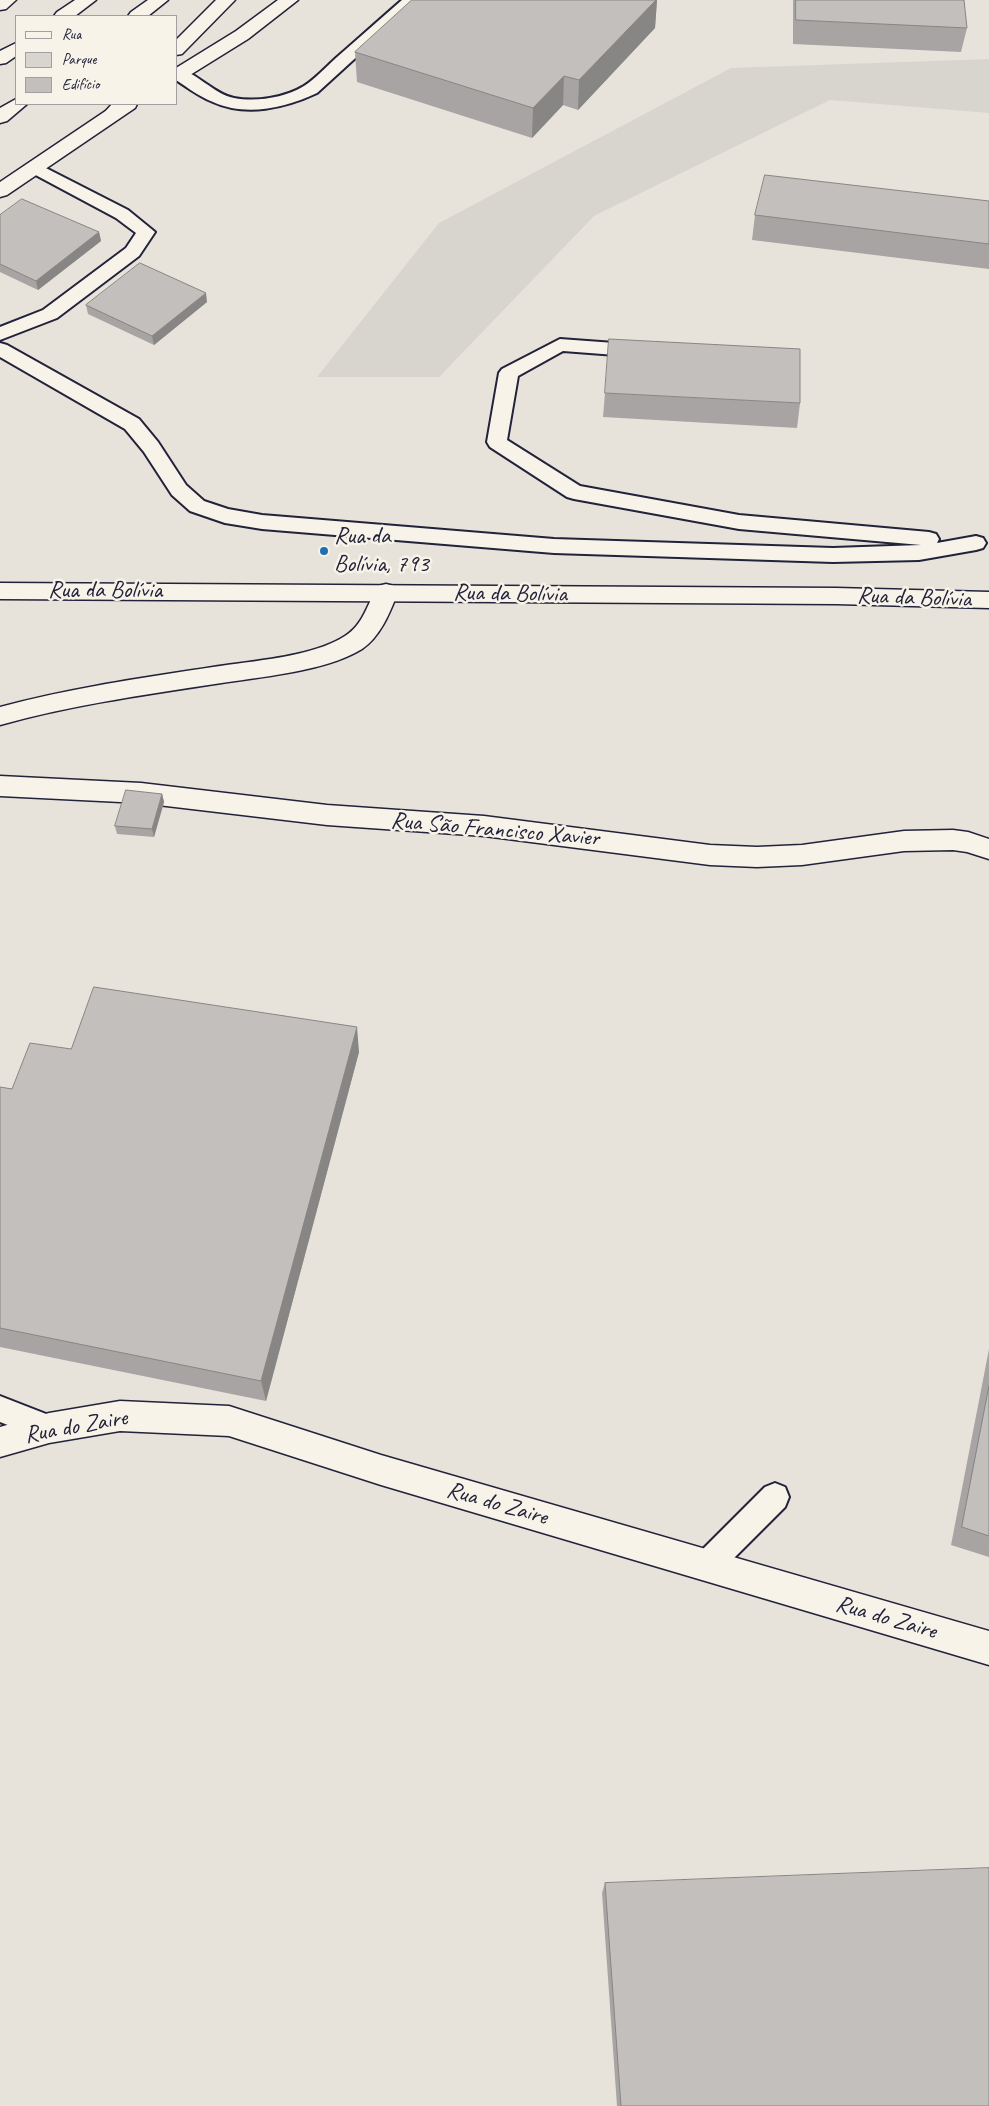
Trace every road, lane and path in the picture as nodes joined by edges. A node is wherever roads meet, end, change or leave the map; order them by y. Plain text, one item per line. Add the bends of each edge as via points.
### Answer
1 (7, 0) edge
2 (87, 0) edge
3 (159, 0) edge
4 (226, 0) edge
5 (289, 0) edge
6 (411, 0) edge
7 (0, 5) edge
8 (64, 15) edge
9 (138, 15) edge
10 (178, 48) edge
11 (15, 49) edge
12 (0, 59) edge
13 (178, 74) edge
14 (178, 76) edge
15 (17, 105) edge
16 (121, 107) edge
17 (0, 117) edge
18 (36, 168) junction
19 (0, 191) edge
20 (0, 334) edge
21 (0, 349) edge
22 (659, 352) edge
23 (982, 543) edge
24 (0, 591) edge
25 (90, 591) junction
26 (386, 592) junction
27 (989, 600) edge
28 (0, 605) edge
29 (0, 716) edge
30 (0, 786) edge
31 (989, 849) edge
32 (0, 1408) edge
33 (49, 1428) junction
34 (0, 1442) edge
35 (775, 1496) dead end
36 (707, 1566) junction
37 (989, 1648) edge

1 - 7 main road
2 - 8 main road
3 - 9 main road
4 - 10 main road
5 - 13 main road via 242,35
6 - 14 lane via 311,89 293,99 244,104 224,100
11 - 12 main road
15 - 17 main road
16 - 18 main road
18 - 19 main road
18 - 20 lane via 122,214 146,232 133,252 50,314
21 - 23 lane via 132,424 152,447 179,490 197,506 225,516 262,522 564,546 833,556 919,553
22 - 23 lane via 560,345 510,373 497,442 574,492 739,522
24 - 25 main road, Rua da Bolívia
25 - 26 main road, Rua da Bolívia
25 - 28 main road
26 - 27 main road, Rua da Bolívia
26 - 29 main road via 371,626 354,642 328,653 263,668 88,695
30 - 31 main road, Rua São Francisco Xavier via 141,793 327,815 493,827 720,855 757,857 953,840
32 - 33 lane
33 - 34 main road, Rua do Zaire
33 - 36 main road, Rua do Zaire via 120,1416 229,1421 381,1470
35 - 36 lane
36 - 37 main road, Rua do Zaire

